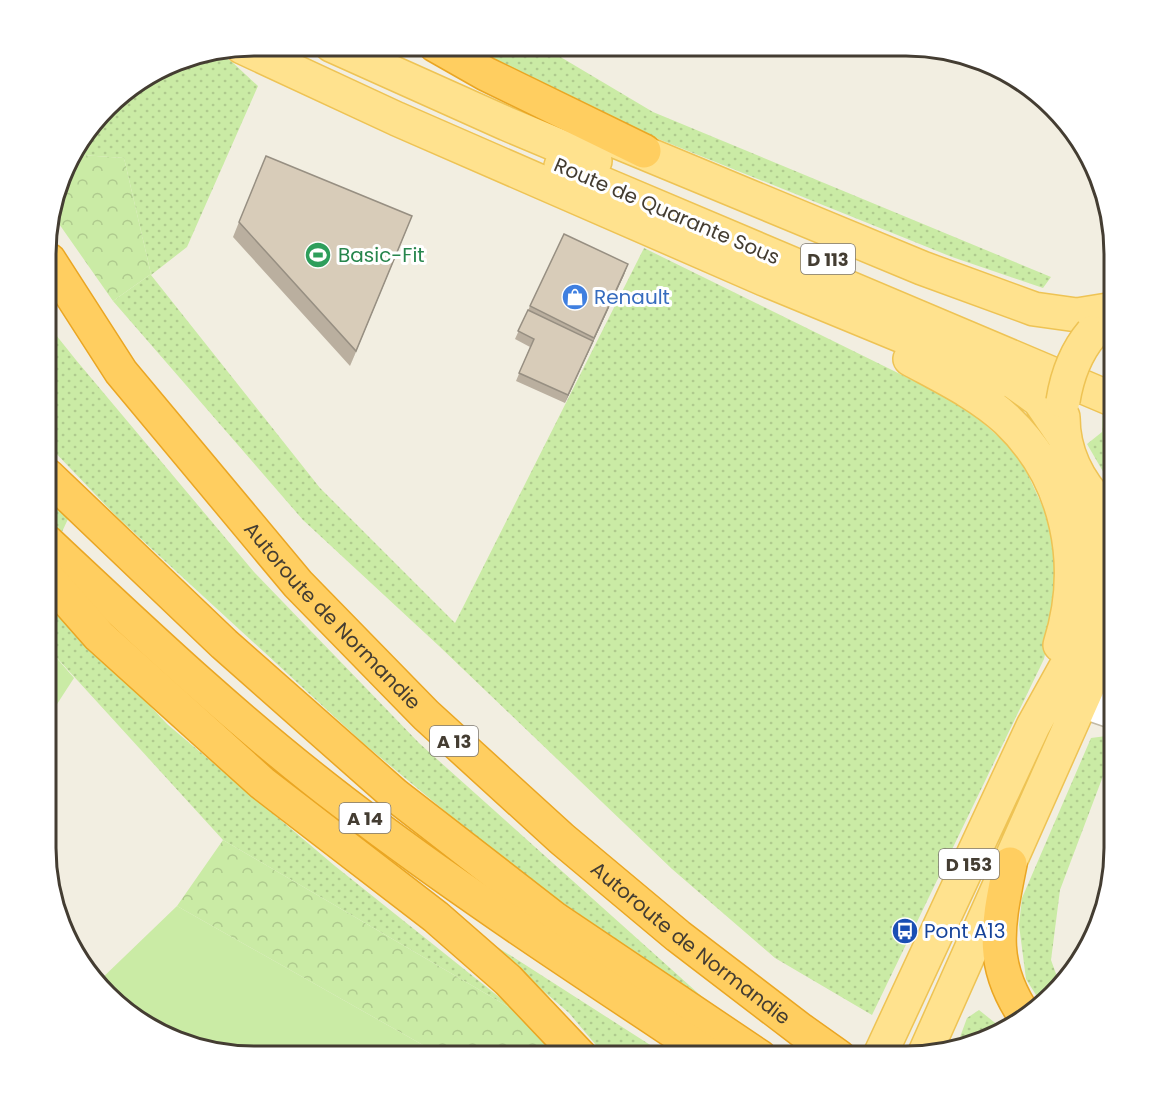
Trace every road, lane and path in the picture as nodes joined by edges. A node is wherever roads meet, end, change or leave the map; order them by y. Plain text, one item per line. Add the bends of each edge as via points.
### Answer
1 (261, 56) edge
2 (312, 56) edge
3 (356, 56) edge
4 (396, 56) edge
5 (454, 56) edge
6 (644, 151) junction
7 (56, 271) edge
8 (764, 279) junction
9 (56, 293) edge
10 (1103, 318) edge
11 (1103, 321) edge
12 (121, 372) junction
13 (1103, 374) edge
14 (1103, 395) edge
15 (1065, 438) junction
16 (56, 484) edge
17 (1088, 491) junction
18 (1103, 506) edge
19 (56, 550) edge
20 (56, 587) edge
21 (1104, 652) edge
22 (1082, 701) junction
23 (1104, 708) edge
24 (1033, 726) junction
25 (1010, 864) junction
26 (1020, 1009) edge
27 (928, 1045) edge
28 (571, 1046) edge
29 (695, 1046) edge
30 (744, 1046) edge
31 (824, 1046) edge
32 (884, 1046) edge

1 - 8 main road via 397,120
2 - 14 main road, Route de Quarante Sous / D 113 via 499,140
3 - 13 main road, Route de Quarante Sous / D 113 via 507,124
4 - 6 main road
5 - 6 highway
6 - 10 main road via 913,264 1034,309
7 - 12 highway, Autoroute de Normandie / A 13
8 - 15 main road via 1014,382 1039,400
8 - 24 main road via 982,400 1020,434 1046,470 1066,522 1073,577 1067,624
9 - 12 highway
11 - 15 main road, bridge via 1081,347 1071,367 1063,401
12 - 31 highway, Autoroute de Normandie / A 13 via 298,584 426,715 561,839 669,929
15 - 17 main road
16 - 30 highway via 224,644 395,795 555,920
17 - 18 main road
17 - 24 main road, D 153 via 1102,536 1098,592 1068,663
19 - 29 highway, A 14 via 235,714 342,801 533,939
20 - 28 highway via 99,636 262,783 436,917 508,980
21 - 22 main road, D 153
22 - 23 lane
22 - 25 main road, D 153
24 - 32 main road, D 153
25 - 26 highway via 998,936 1000,962
25 - 27 main road, D 153

